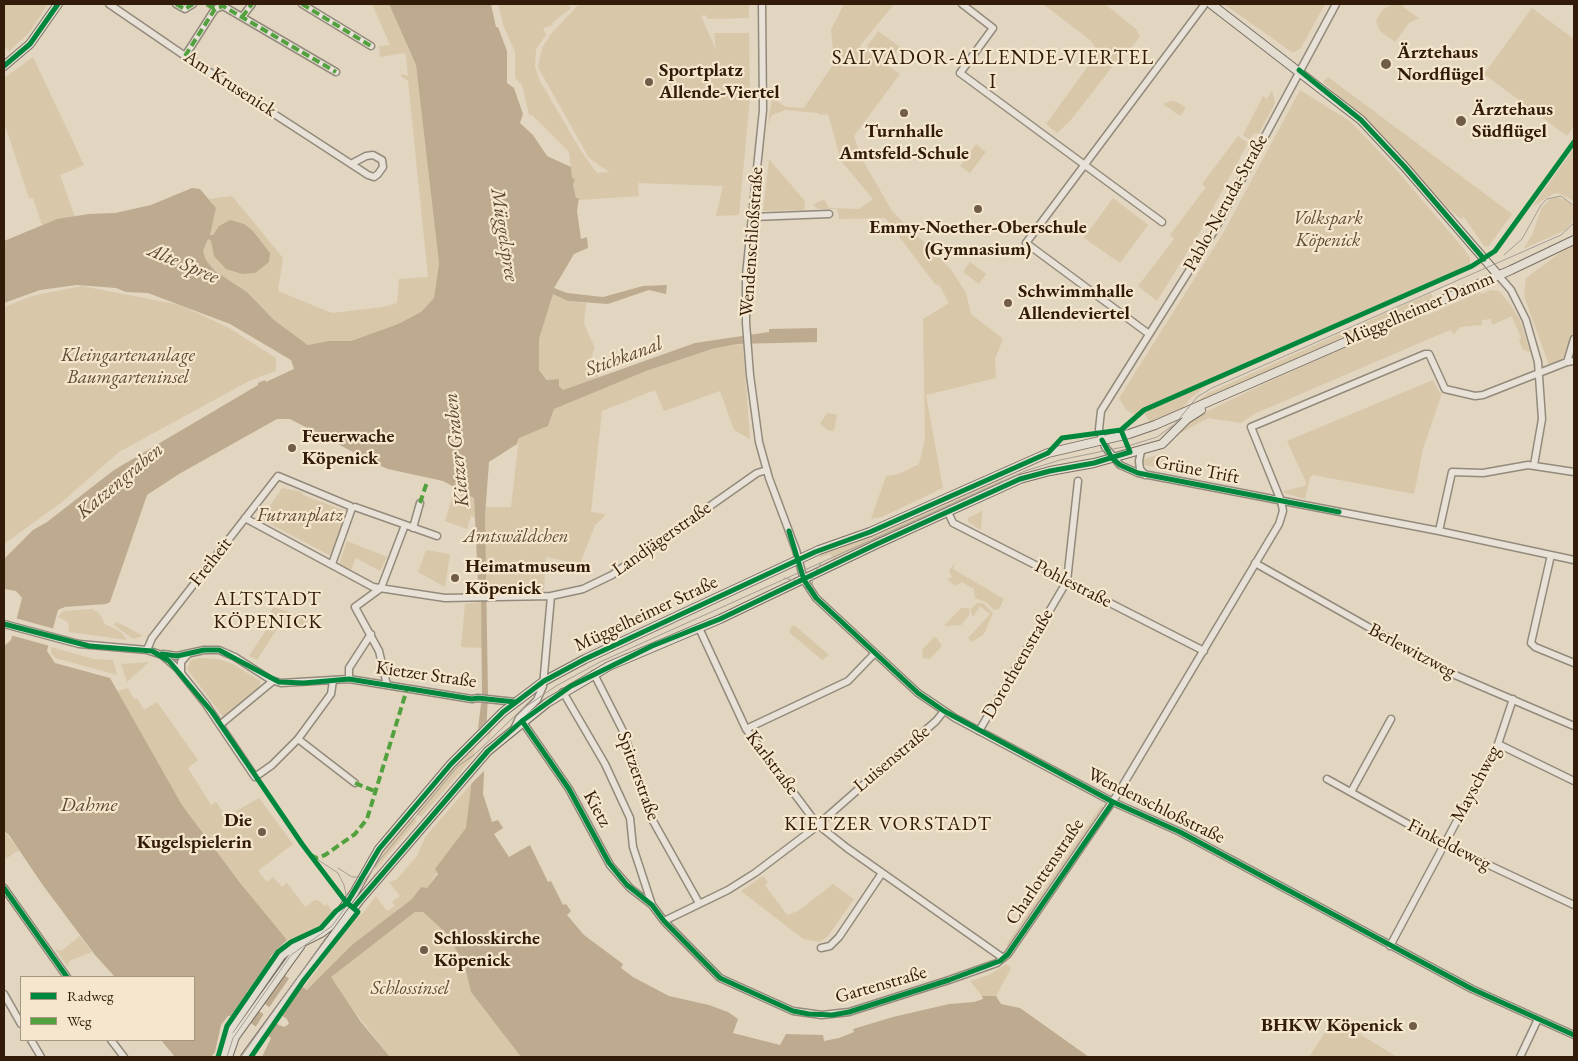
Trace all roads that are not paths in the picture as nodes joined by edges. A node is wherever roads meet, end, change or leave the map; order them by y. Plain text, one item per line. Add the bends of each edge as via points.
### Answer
1 (58, 4) edge
2 (109, 4) edge
3 (176, 4) edge
4 (193, 4) edge
5 (252, 4) edge
6 (302, 4) edge
7 (762, 4) edge
8 (962, 4) edge
9 (1205, 4) edge
10 (1212, 4) edge
11 (1336, 4) edge
12 (242, 17) junction
13 (371, 46) dead end
14 (185, 56) junction
15 (4, 66) edge
16 (1299, 70) junction
17 (336, 72) dead end
18 (351, 164) junction
19 (1084, 164) junction
20 (829, 214) dead end
21 (753, 217) junction
22 (1162, 222) dead end
23 (1574, 240) edge
24 (1498, 275) junction
25 (1149, 334) junction
26 (1574, 339) edge
27 (1574, 361) edge
28 (1567, 362) junction
29 (1539, 373) junction
30 (1263, 378) junction
31 (1124, 436) joint
32 (1102, 440) junction
33 (1141, 451) junction
34 (1130, 452) joint
35 (1112, 458) junction
36 (1534, 465) junction
37 (767, 470) junction
38 (1574, 472) edge
39 (1145, 475) junction
40 (1078, 481) dead end
41 (1281, 501) junction
42 (420, 503) dead end
43 (352, 508) junction
44 (948, 512) junction
45 (246, 518) junction
46 (405, 525) junction
47 (413, 528) junction
48 (1439, 531) junction
49 (434, 535) dead end
50 (1551, 555) junction
51 (798, 560) junction
52 (1574, 560) edge
53 (1256, 563) junction
54 (332, 564) junction
55 (804, 580) junction
56 (1067, 581) junction
57 (381, 588) junction
58 (551, 596) junction
59 (4, 624) edge
60 (699, 628) junction
61 (370, 634) junction
62 (147, 650) junction
63 (1204, 651) junction
64 (156, 652) junction
65 (875, 653) junction
66 (188, 654) junction
67 (1574, 663) edge
68 (182, 674) junction
69 (594, 674) junction
70 (349, 679) junction
71 (273, 681) junction
72 (333, 681) junction
73 (544, 681) junction
74 (387, 685) junction
75 (563, 692) junction
76 (1513, 699) junction
77 (515, 702) junction
78 (944, 712) junction
79 (1391, 719) dead end
80 (522, 721) junction
81 (220, 724) junction
82 (1574, 726) edge
83 (515, 727) junction
84 (746, 729) junction
85 (979, 731) junction
86 (298, 739) junction
87 (1498, 744) junction
88 (1327, 779) dead end
89 (1574, 781) edge
90 (355, 783) dead end
91 (1351, 792) junction
92 (1112, 802) junction
93 (817, 824) junction
94 (1444, 844) junction
95 (882, 873) junction
96 (4, 888) edge
97 (699, 903) junction
98 (652, 905) junction
99 (1574, 905) edge
100 (664, 922) junction
101 (1390, 946) junction
102 (821, 948) dead end
103 (1003, 958) junction
104 (282, 963) junction
105 (66, 976) edge
106 (4, 994) edge
107 (1538, 1019) junction
108 (20, 1022) edge
109 (1574, 1035) edge
110 (32, 1041) edge
111 (112, 1041) edge
112 (41, 1057) edge
113 (124, 1057) edge
114 (223, 1057) edge
115 (228, 1057) edge
116 (245, 1057) edge
117 (1520, 1057) edge

1 - 15 main road via 35,39
2 - 14 street, Am Krusenick
3 - 4 street via 186,9
5 - 12 street
6 - 13 street
7 - 21 street, Wendenschloßstraße via 763,104
8 - 19 street via 994,28 960,73
9 - 19 street
10 - 16 main road
11 - 16 street, Pablo-Neruda-Straße
12 - 14 street via 223,6 213,8
12 - 17 street
14 - 18 street, Am Krusenick
16 - 24 main road via 1361,120
16 - 25 street, Pablo-Neruda-Straße via 1214,231
18 - 18 street, Am Krusenick via 374,177 383,168 382,160 373,155
19 - 22 street
19 - 25 street via 1026,243
20 - 21 street
21 - 37 street, Wendenschloßstraße via 746,275 746,323 757,428
23 - 24 main road, Müggelheimer Damm
24 - 29 street via 1511,290 1526,320
24 - 30 main road, Müggelheimer Damm
25 - 32 street, Pablo-Neruda-Straße via 1100,411
26 - 28 street
27 - 28 street
28 - 29 street
29 - 36 street via 1542,422
29 - 41 street, Grüne Trift via 1483,395 1467,394 1445,389 1429,354 1425,354 1256,424 1252,430
30 - 31 main road, Müggelheimer Damm
30 - 33 main road, Müggelheimer Damm via 1252,387 1193,414 1162,444
31 - 32 main road, Müggelheimer Straße
32 - 35 street
32 - 51 main road, Müggelheimer Straße via 1048,453 870,532
33 - 34 main road, Müggelheimer Damm
33 - 39 street, Grüne Trift via 1140,469
34 - 35 main road, Müggelheimer Straße
35 - 39 street, Grüne Trift via 1124,468
35 - 44 main road, Müggelheimer Straße via 1027,477
36 - 38 street
36 - 48 street via 1483,474 1452,472
37 - 51 street, Wendenschloßstraße
37 - 58 street, Landjägerstraße via 757,473 612,575 583,589
39 - 41 street, Grüne Trift
40 - 56 street, Dorotheenstraße
41 - 48 street, Grüne Trift
41 - 53 street, Charlottenstraße via 1282,519
42 - 47 street
43 - 45 street, Freiheit via 278,476
43 - 46 street
43 - 54 street
44 - 55 main road, Müggelheimer Straße
44 - 56 street, Pohlestraße via 954,523
45 - 54 street, Landjägerstraße
45 - 62 street, Freiheit via 152,638
46 - 47 street
46 - 57 street
47 - 49 street
48 - 50 street, Grüne Trift
50 - 52 street, Grüne Trift
50 - 67 street via 1532,646
51 - 55 street, Wendenschloßstraße
51 - 73 main road, Müggelheimer Straße
53 - 63 street, Charlottenstraße
53 - 76 street, Berlewitzweg via 1440,667
54 - 57 street, Landjägerstraße
55 - 60 main road, Müggelheimer Straße
55 - 65 street, Wendenschloßstraße via 816,598
56 - 63 street, Pohlestraße
56 - 85 street, Dorotheenstraße
57 - 58 street, Landjägerstraße via 426,597
57 - 61 street via 355,607
58 - 73 street
59 - 62 street via 90,646
60 - 69 main road, Müggelheimer Straße
60 - 84 street, Karlstraße
61 - 70 street via 349,668
61 - 74 street via 380,654
62 - 64 street
63 - 92 street, Charlottenstraße
64 - 66 street via 169,656
64 - 68 street
65 - 78 street, Wendenschloßstraße via 918,694
65 - 84 street via 848,681
66 - 68 street via 180,663
66 - 71 street via 222,651
68 - 81 street
69 - 75 main road, Müggelheimer Straße
69 - 97 street, Spitzerstraße via 623,731 653,822
70 - 72 street, Kietzer Straße
70 - 74 street, Kietzer Straße
71 - 72 street, Kietzer Straße
71 - 81 street
72 - 86 street via 331,694
73 - 77 main road, Müggelheimer Straße
73 - 83 street, Müggelheimer Straße via 538,700 519,718
74 - 77 street, Kietzer Straße via 472,699
75 - 80 main road, Müggelheimer Straße
75 - 98 street, Gartenstraße via 605,764 630,818 633,847
76 - 82 street, Berlewitzweg
76 - 87 street, Mayschweg
77 - 104 main road, Müggelheimer Straße via 476,737 384,843 332,925 290,948
78 - 85 street, Wendenschloßstraße
78 - 93 street, Luisenstraße
79 - 91 street
80 - 83 main road, Müggelheimer Straße
80 - 98 street, Kietz via 569,789 609,863 630,888
81 - 86 street via 255,777
83 - 116 main road, Müggelheimer Straße via 488,751 354,907
84 - 93 street, Karlstraße
85 - 92 street, Wendenschloßstraße
86 - 90 street
87 - 89 street
87 - 94 street, Mayschweg
88 - 91 street, Finkeldeweg
91 - 94 street, Finkeldeweg
92 - 101 street, Wendenschloßstraße via 1180,832
92 - 103 street, Charlottenstraße
93 - 95 street, Karlstraße
93 - 97 street, Luisenstraße via 746,879
94 - 99 street, Finkeldeweg
94 - 101 street, Mayschweg
95 - 102 street via 839,937 830,946
95 - 103 street, Karlstraße
96 - 105 street
97 - 100 street, Luisenstraße
98 - 100 street, Gartenstraße
100 - 103 street, Gartenstraße via 720,978 793,1011 809,1014 849,1012 949,980
101 - 107 street, Wendenschloßstraße
104 - 114 main road via 236,1021 228,1034
104 - 115 main road via 231,1044
106 - 108 street
107 - 109 street, Wendenschloßstraße
107 - 117 street
110 - 112 street
111 - 113 street

